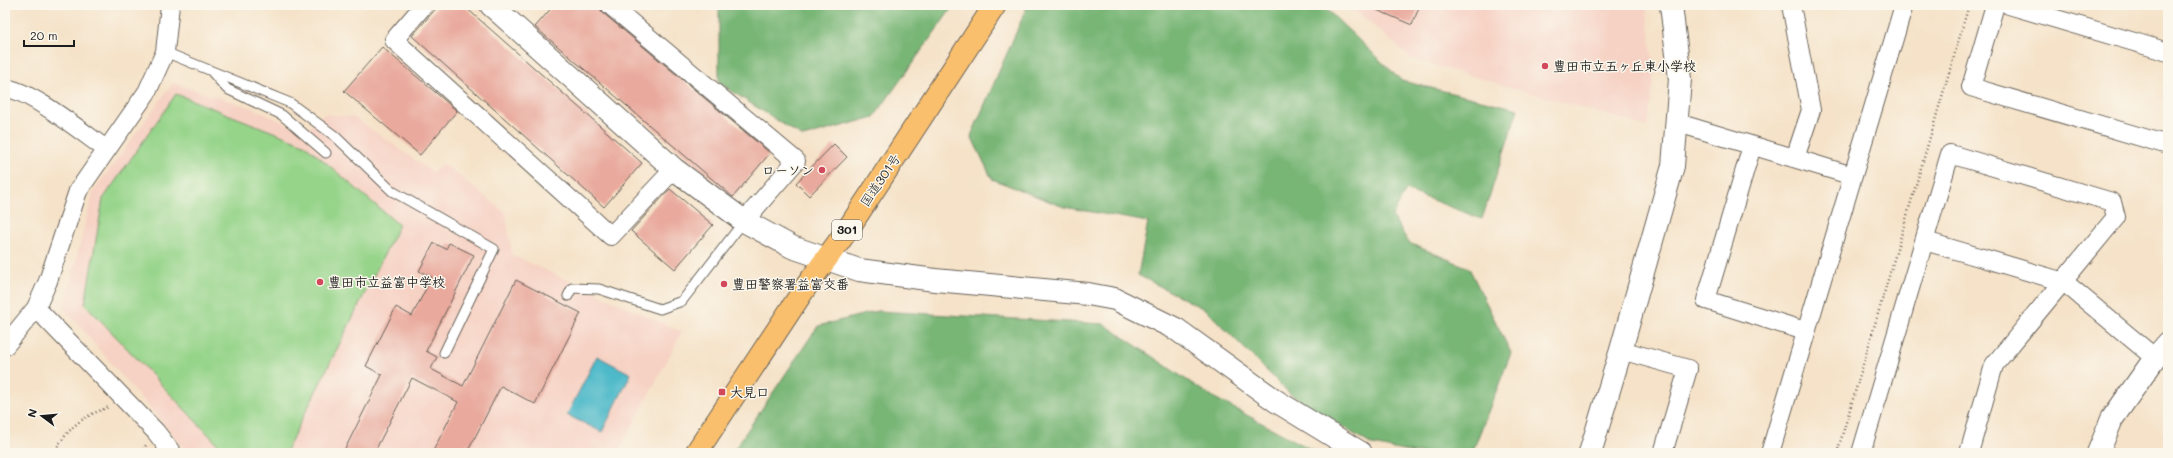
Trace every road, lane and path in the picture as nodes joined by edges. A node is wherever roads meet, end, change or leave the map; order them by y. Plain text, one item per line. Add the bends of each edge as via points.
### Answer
1 (170, 5) edge
2 (424, 5) edge
3 (491, 5) edge
4 (610, 5) edge
5 (995, 5) edge
6 (1671, 5) edge
7 (1791, 5) edge
8 (1904, 5) edge
9 (1969, 5) edge
10 (1995, 5) edge
11 (2009, 5) edge
12 (164, 52) junction
13 (2168, 52) edge
14 (210, 69) junction
15 (5, 89) edge
16 (1678, 123) junction
17 (2168, 145) edge
18 (1752, 146) junction
19 (106, 149) junction
20 (326, 153) dead end
21 (1795, 158) junction
22 (674, 169) junction
23 (1853, 176) junction
24 (744, 221) junction
25 (1925, 241) junction
26 (826, 260) junction
27 (2064, 282) junction
28 (568, 296) dead end
29 (36, 308) junction
30 (1805, 331) junction
31 (5, 346) edge
32 (1622, 350) junction
33 (2161, 350) edge
34 (444, 352) dead end
35 (127, 402) junction
36 (53, 453) edge
37 (172, 453) edge
38 (696, 453) edge
39 (1361, 453) edge
40 (1590, 453) edge
41 (1663, 453) edge
42 (1770, 453) edge
43 (1837, 453) edge
44 (1861, 453) edge
45 (1969, 453) edge
46 (2098, 453) edge

1 - 12 street
2 - 22 street via 394,40 611,236
3 - 22 street
4 - 24 street via 796,161
5 - 26 highway, 国道301号 / 301
6 - 16 street via 1680,79
7 - 21 street via 1811,110
8 - 23 street
9 - 43 path
10 - 17 street via 1970,87
11 - 13 street
12 - 14 lane
12 - 19 street via 147,92
14 - 20 lane via 227,88 282,114
14 - 34 lane via 290,103 335,136 392,191 494,249
15 - 19 street via 12,88 48,108
16 - 18 street
16 - 32 street via 1674,166
18 - 21 street
18 - 30 street via 1706,300
19 - 29 street via 74,199 48,281
21 - 23 street
22 - 24 street
23 - 30 street
24 - 26 street via 792,247
24 - 28 lane via 682,301 660,309 599,289 572,288
25 - 27 street
25 - 27 street via 1950,154 2112,202 2116,217
25 - 44 street
26 - 38 highway, 国道301号 / 301
26 - 39 street via 859,270 1115,299 1176,329 1276,401
27 - 33 street
27 - 45 street via 1994,365
29 - 31 street
29 - 35 street
30 - 42 street
32 - 40 street
32 - 41 street via 1688,369
33 - 46 street via 2112,420
35 - 36 path via 88,414 65,433
35 - 37 street

